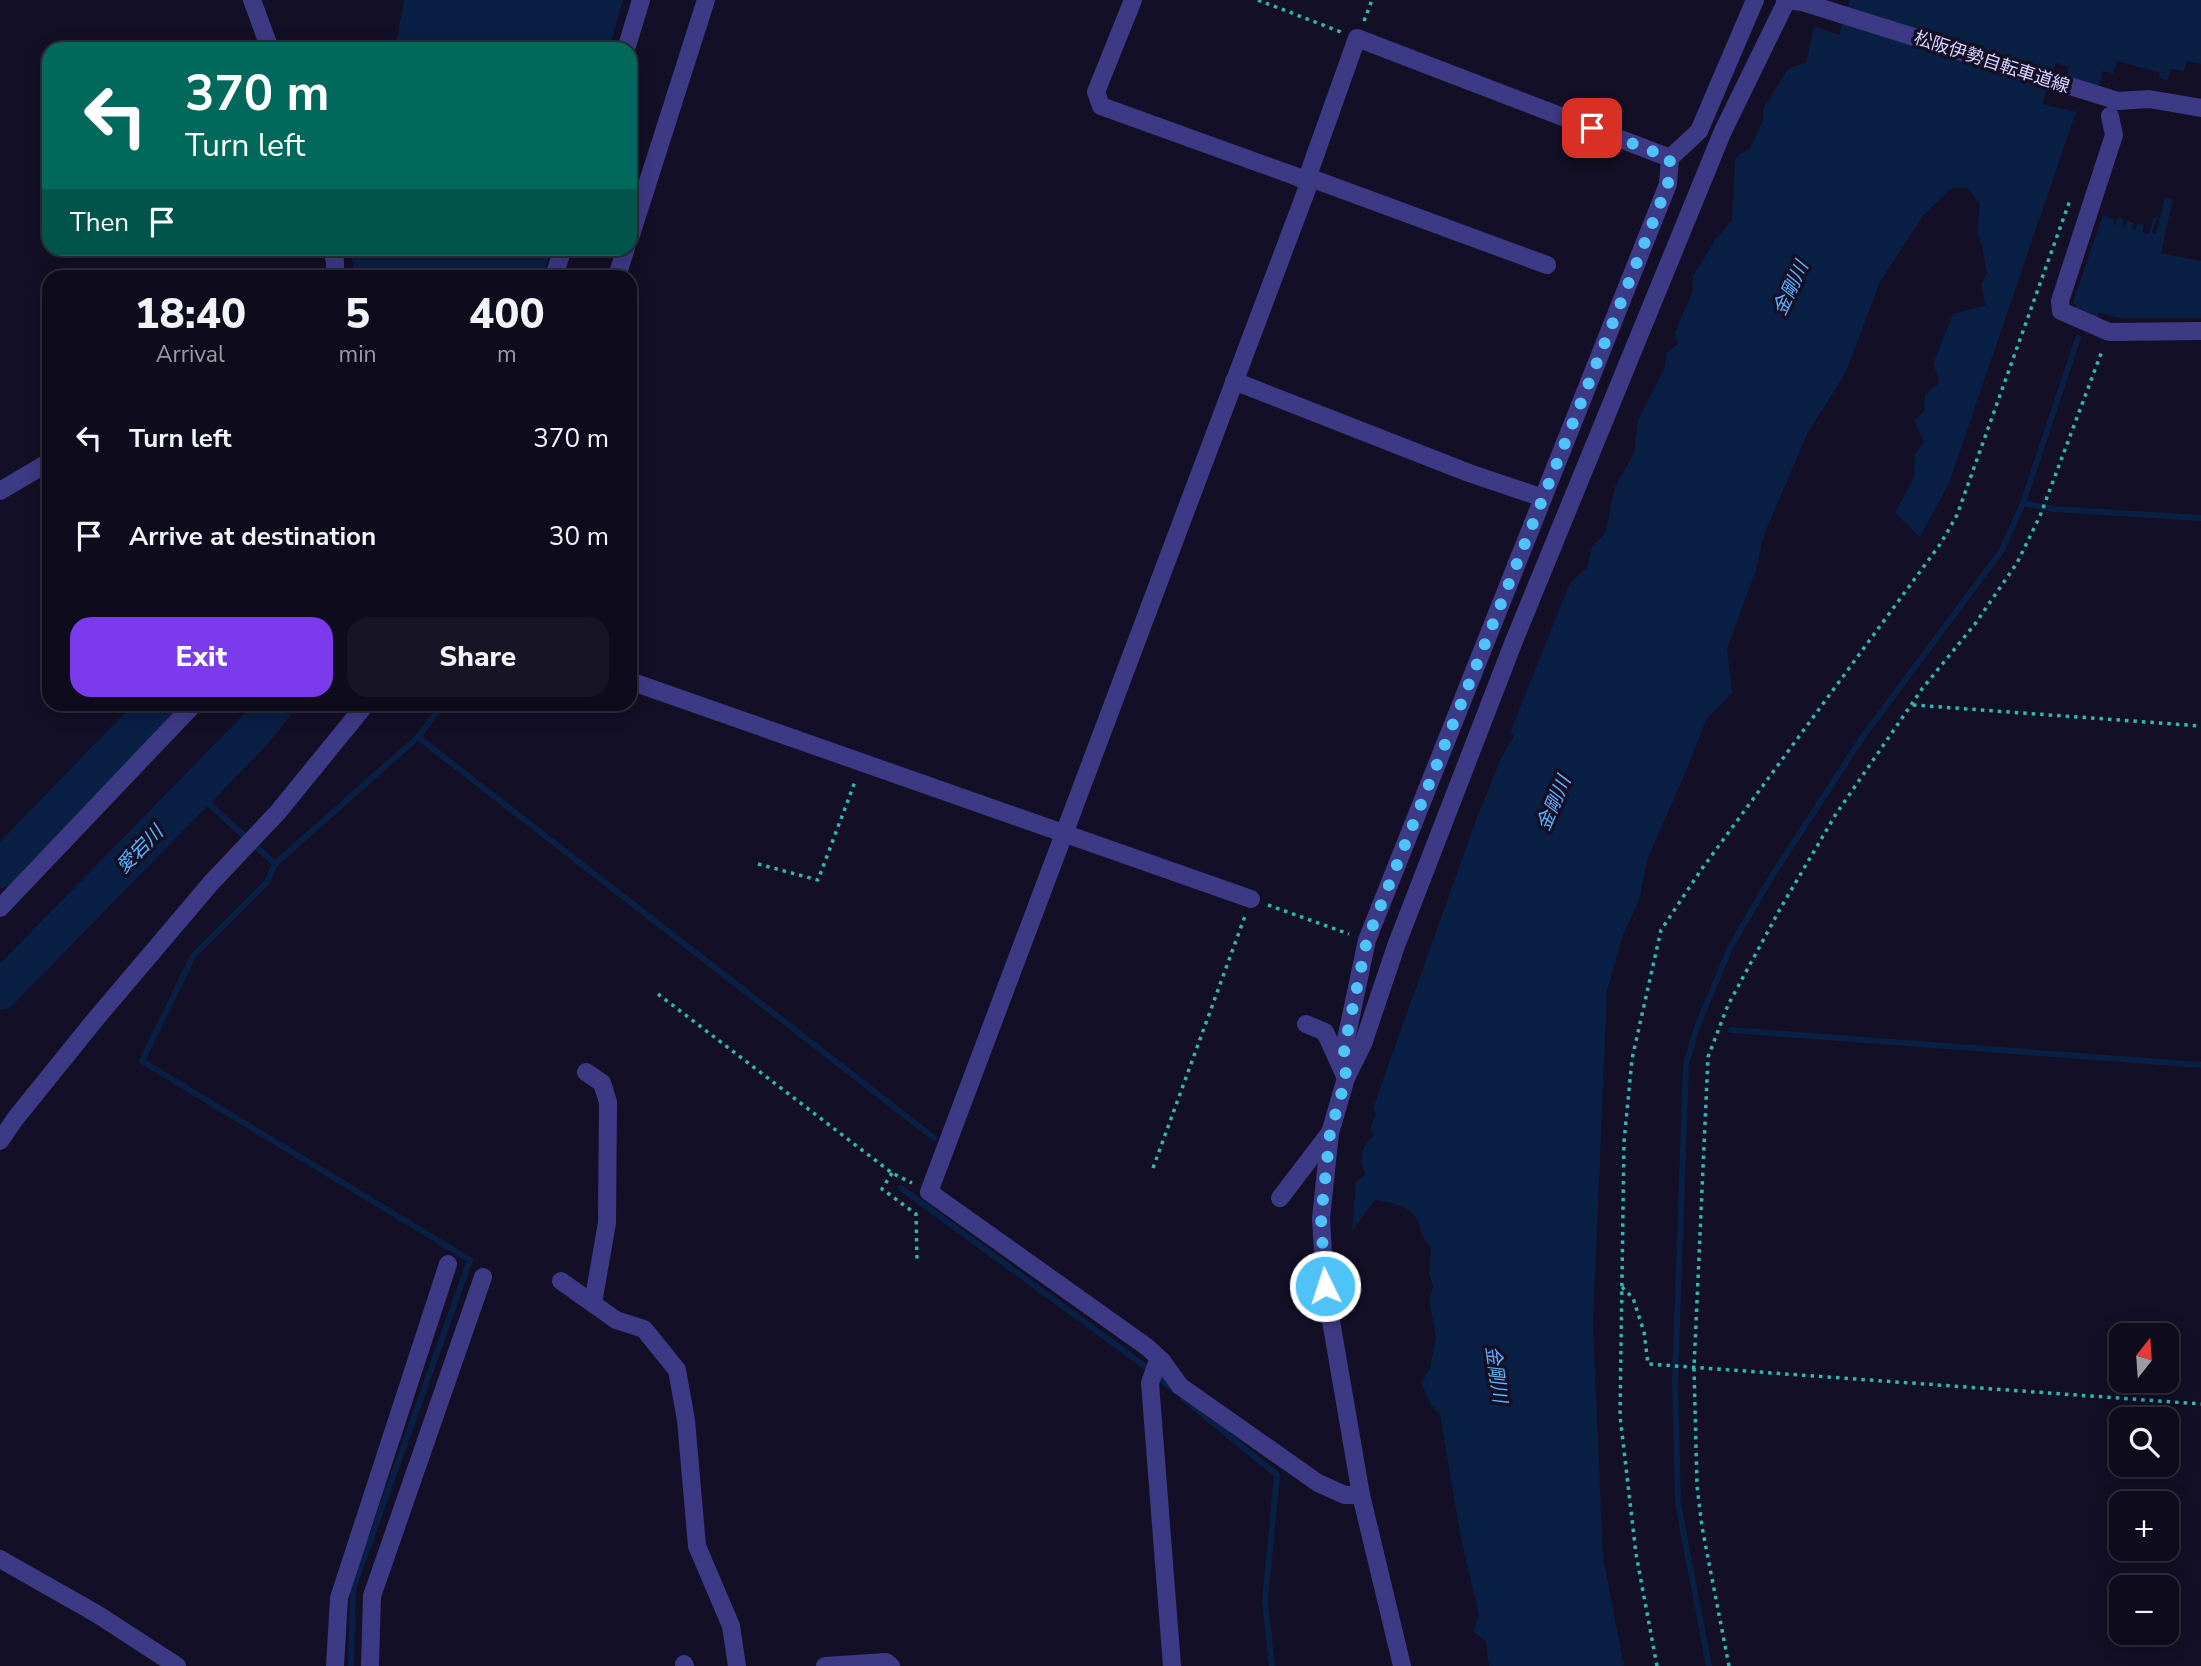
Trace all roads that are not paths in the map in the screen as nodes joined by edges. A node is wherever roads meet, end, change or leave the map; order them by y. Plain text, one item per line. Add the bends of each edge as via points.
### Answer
1 (252, 0) edge
2 (641, 0) edge
3 (706, 0) edge
4 (1133, 0) edge
5 (1755, 0) edge
6 (1790, 1) edge
7 (267, 42) edge
8 (628, 42) edge
9 (2201, 108) edge
10 (2110, 116) dead end
11 (1670, 158) junction
12 (1306, 181) junction
13 (637, 216) edge
14 (1547, 265) dead end
15 (2201, 331) edge
16 (1234, 381) junction
17 (42, 466) edge
18 (0, 491) edge
19 (1543, 498) junction
20 (637, 683) edge
21 (187, 711) edge
22 (360, 711) edge
23 (1063, 833) junction
24 (1251, 899) road end
25 (0, 908) edge
26 (1306, 1024) dead end
27 (586, 1072) dead end
28 (1346, 1078) junction
29 (1330, 1133) junction
30 (0, 1141) edge
31 (1280, 1198) dead end
32 (448, 1264) dead end
33 (483, 1276) dead end
34 (561, 1281) dead end
35 (593, 1303) junction
36 (1159, 1364) junction
37 (1361, 1495) junction
38 (0, 1559) edge
39 (177, 1666) edge
40 (335, 1666) edge
41 (370, 1666) edge
42 (737, 1666) edge
43 (825, 1666) edge
44 (891, 1666) edge
45 (1172, 1666) edge
46 (1402, 1666) edge

1 - 7 street
2 - 8 street
3 - 13 street
4 - 12 street via 1096,92 1101,106
5 - 11 street via 1699,131
6 - 9 street, 松阪伊勢自転車道線 via 2118,102 2148,99
6 - 28 street via 1723,131 1525,615 1396,946 1363,1044
10 - 15 street via 2114,135 2060,301 2061,311 2109,332
11 - 12 street via 1357,38
11 - 19 street via 1668,184
12 - 14 street via 1316,180
12 - 16 street via 1307,189
16 - 19 street
16 - 23 street
17 - 18 street
19 - 28 street via 1367,940 1344,1049
20 - 23 street
21 - 25 street
22 - 30 street via 94,1021
23 - 24 street
23 - 36 street via 929,1192 1147,1347
26 - 28 street via 1325,1032
27 - 35 street via 601,1083 608,1102 607,1223
28 - 29 street
29 - 31 street
29 - 37 street via 1321,1218 1325,1286
32 - 40 street via 339,1598
33 - 41 street via 372,1596
34 - 35 street
35 - 42 street via 617,1320 644,1329 677,1370 697,1546 731,1626
36 - 37 street via 1180,1386 1318,1483
36 - 45 street via 1150,1384
37 - 46 street
38 - 39 street
43 - 44 street via 886,1662

